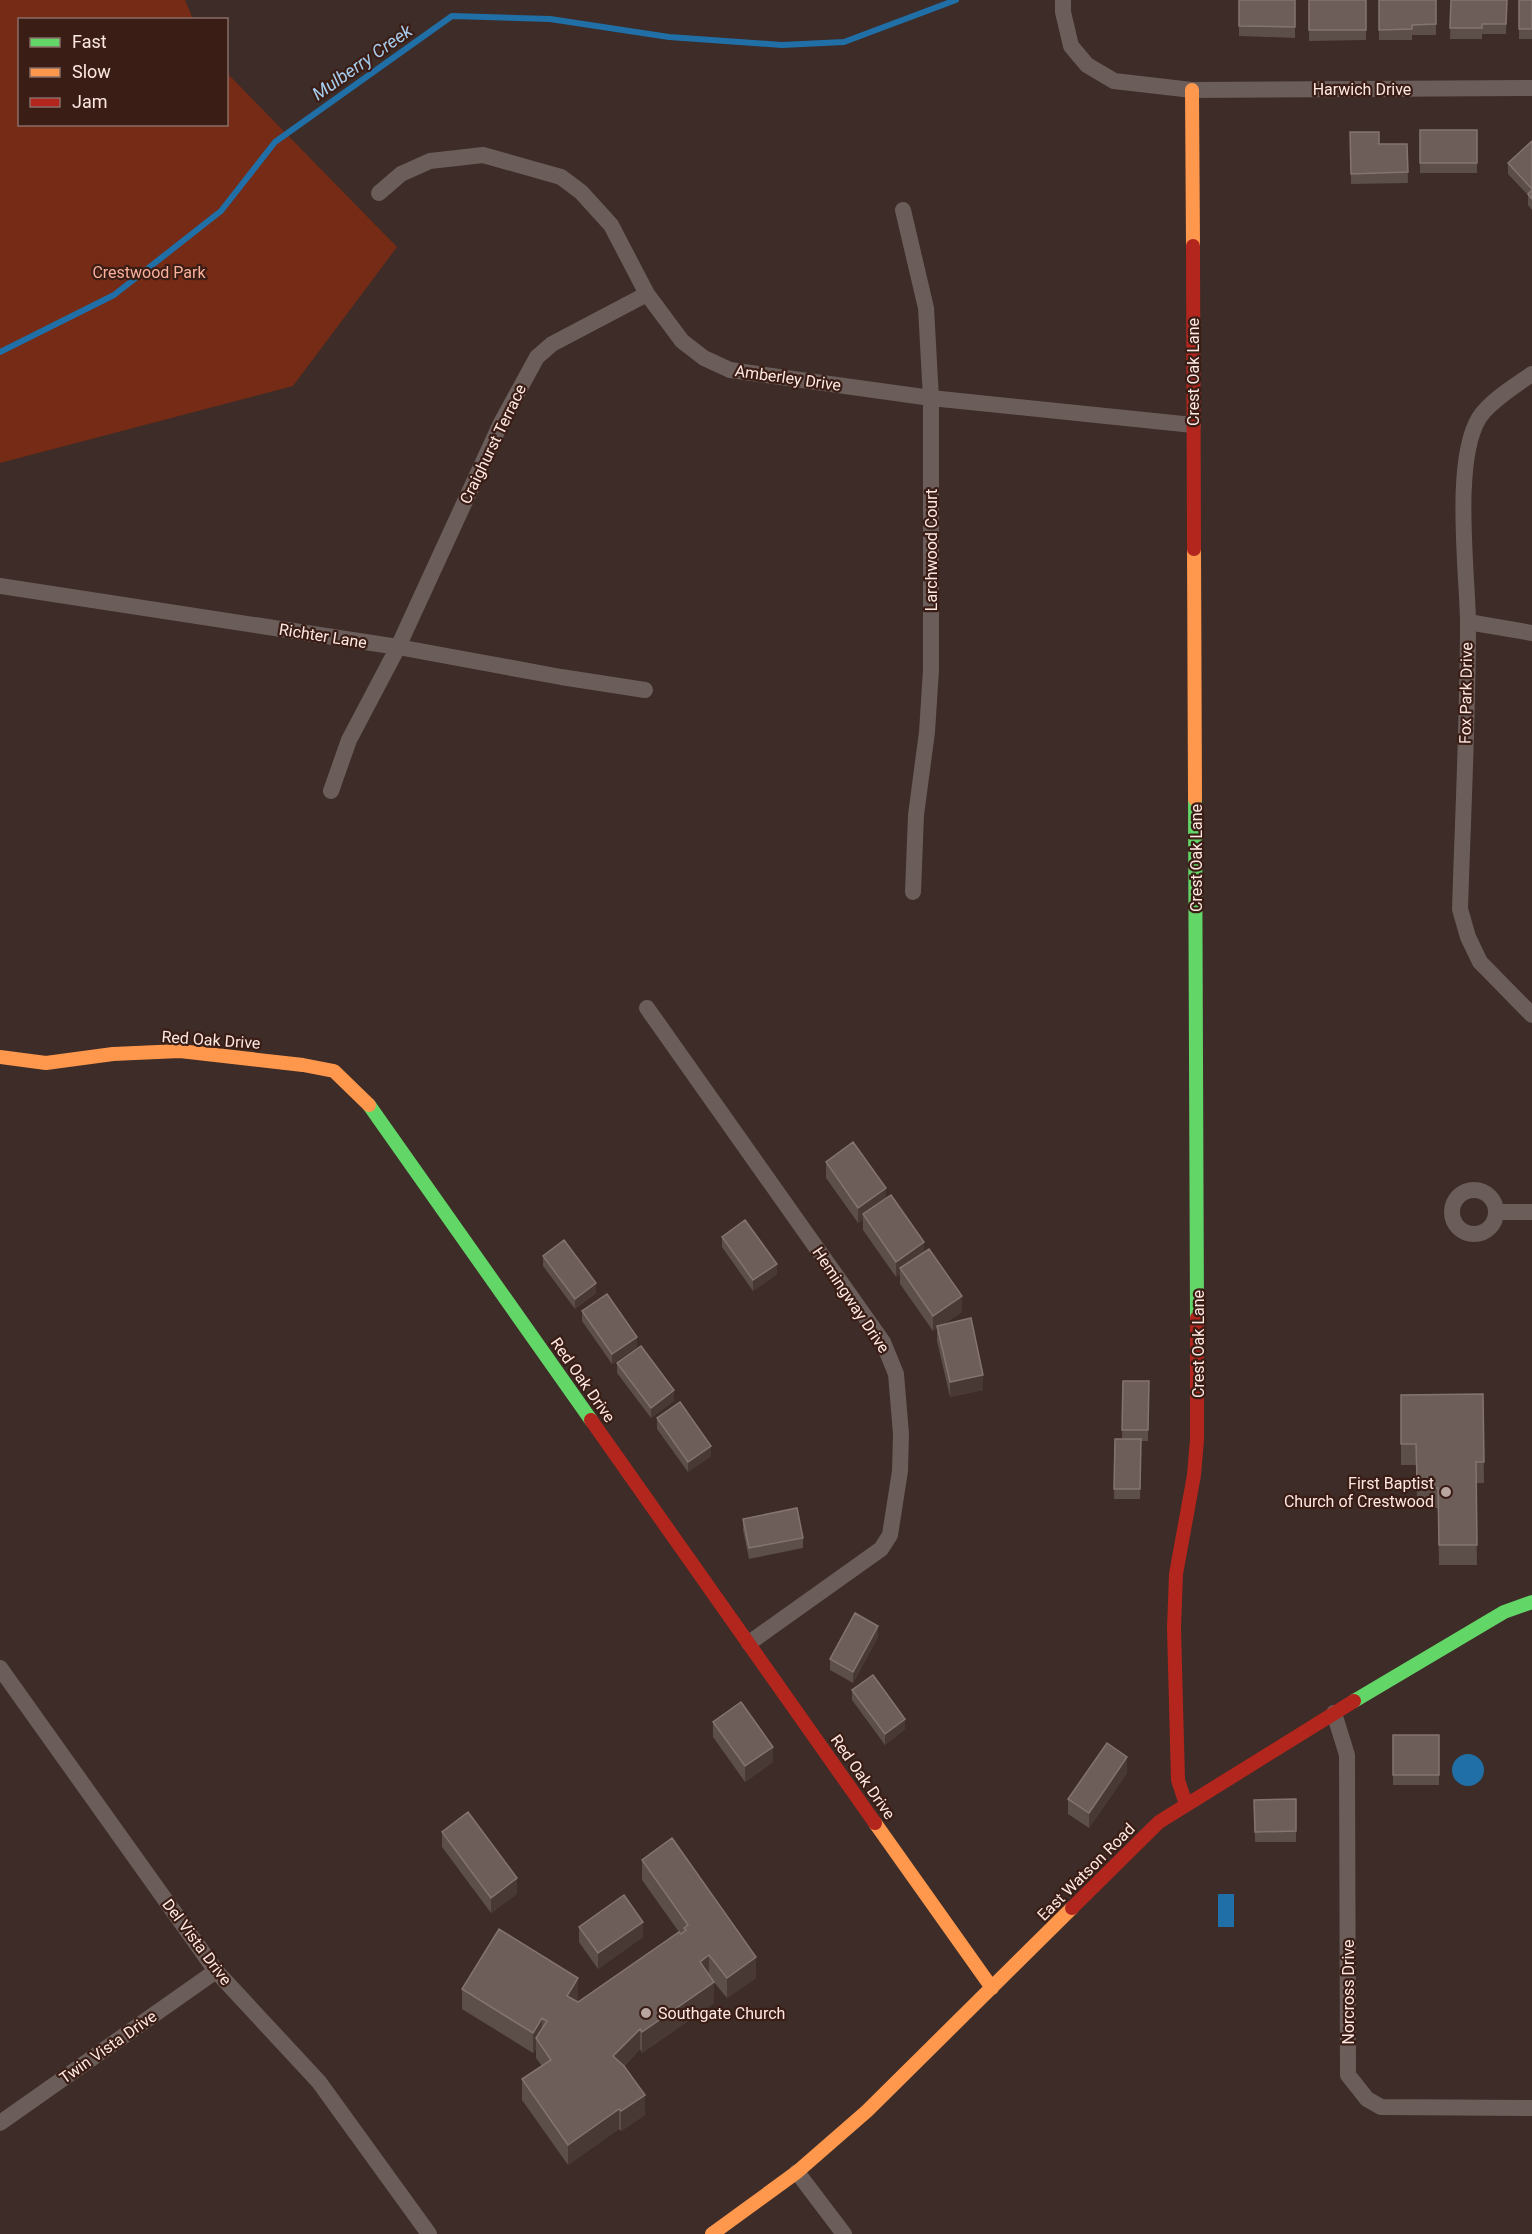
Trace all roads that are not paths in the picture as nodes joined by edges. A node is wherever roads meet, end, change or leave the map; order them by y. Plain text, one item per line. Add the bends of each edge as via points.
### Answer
1 (1063, 0) edge
2 (1532, 88) edge
3 (1192, 90) junction
4 (379, 193) dead end
5 (903, 210) dead end
6 (647, 294) junction
7 (1532, 374) edge
8 (931, 398) junction
9 (1193, 425) junction
10 (0, 586) edge
11 (1468, 622) junction
12 (1532, 633) edge
13 (398, 647) junction
14 (645, 690) dead end
15 (331, 791) dead end
16 (913, 892) dead end
17 (647, 1008) dead end
18 (1532, 1015) edge
19 (0, 1057) edge
20 (1496, 1212) dead end
21 (1532, 1212) edge
22 (1532, 1602) edge
23 (749, 1642) junction
24 (0, 1668) edge
25 (1334, 1713) junction
26 (1186, 1804) junction
27 (216, 1971) junction
28 (992, 1988) junction
29 (1532, 2108) edge
30 (0, 2123) edge
31 (797, 2172) junction
32 (429, 2234) edge
33 (712, 2234) edge
34 (844, 2234) edge

1 - 3 street via 1071,46 1087,65 1114,81
2 - 3 street, Harwich Drive
3 - 9 street, Crest Oak Lane
4 - 6 street, Amberley Drive via 401,174 430,161 483,155 561,177 581,192 611,225
5 - 8 street, Larchwood Court via 926,308
6 - 8 street, Amberley Drive via 682,341 704,358 730,370
6 - 13 street, Craighurst Terrace via 552,344 537,357 501,423
7 - 11 street, Fox Park Drive via 1506,391 1480,417 1468,452 1464,488
8 - 9 street, Amberley Drive
8 - 16 street, Larchwood Court via 931,670 916,815
9 - 26 street, Crest Oak Lane via 1197,1440 1176,1574 1174,1628 1178,1780
10 - 13 street, Richter Lane
11 - 12 street
11 - 18 street, Fox Park Drive via 1460,909 1480,962
13 - 14 street, Richter Lane
13 - 15 street, Craighurst Terrace via 349,740
17 - 23 street, Hemingway Drive via 882,1342 896,1374 900,1471 890,1535 881,1549
19 - 23 street, Red Oak Drive via 46,1063 180,1051 334,1071 369,1105
20 - 21 street
22 - 25 street, East Watson Road via 1504,1611
23 - 28 street, Red Oak Drive
24 - 27 street, Del Vista Drive
25 - 26 street, East Watson Road
25 - 29 street, Norcross Drive via 1347,1755 1348,2075 1367,2099 1381,2107
26 - 28 street, East Watson Road via 1159,1822
27 - 30 street, Twin Vista Drive
27 - 32 street, Del Vista Drive via 319,2082
28 - 31 street, East Watson Road
31 - 33 street, East Watson Road
31 - 34 street

